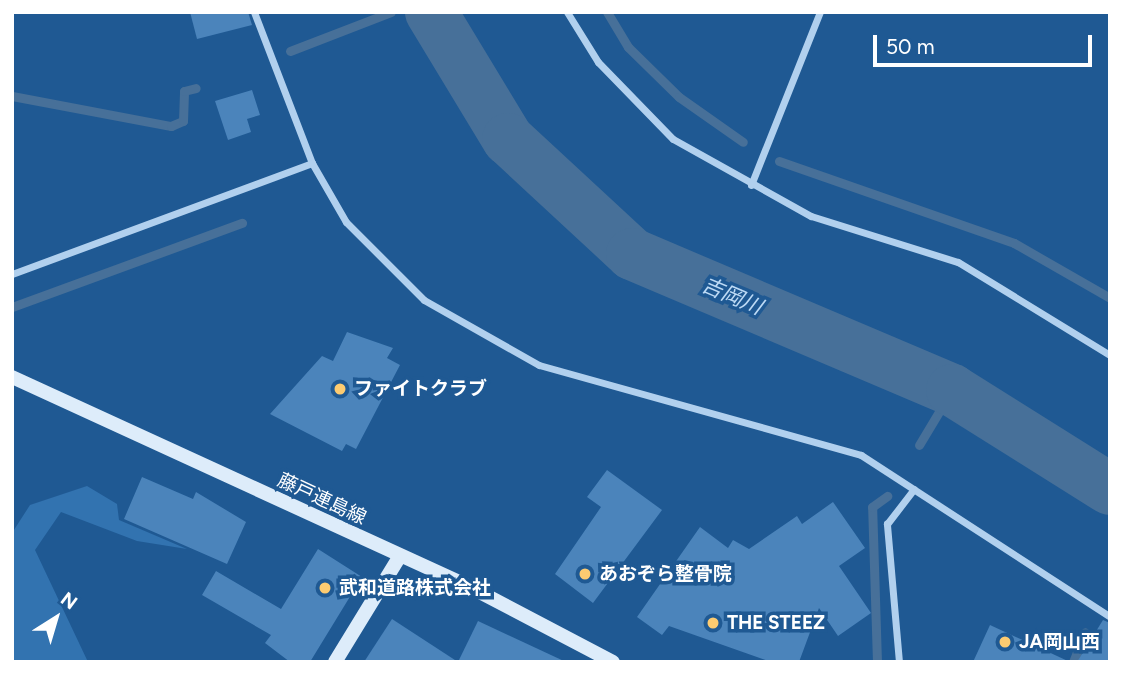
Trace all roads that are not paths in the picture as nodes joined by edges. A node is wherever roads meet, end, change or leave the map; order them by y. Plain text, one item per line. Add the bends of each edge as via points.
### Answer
1 (254, 12) edge
2 (567, 12) edge
3 (820, 12) edge
4 (313, 163) junction
5 (751, 185) junction
6 (12, 274) edge
7 (1110, 355) edge
8 (12, 377) edge
9 (914, 489) junction
10 (400, 556) junction
11 (1110, 617) edge
12 (334, 662) edge
13 (612, 662) edge
14 (899, 662) edge

1 - 4 street
2 - 5 street via 598,61 673,139
3 - 5 street
4 - 6 street
4 - 9 street via 368,249 424,300 498,345 626,393 834,445
5 - 7 street via 811,216 958,262
8 - 10 main road, 藤戸連島線
9 - 11 street
9 - 14 street via 887,524
10 - 12 main road
10 - 13 main road, 藤戸連島線 via 568,634

